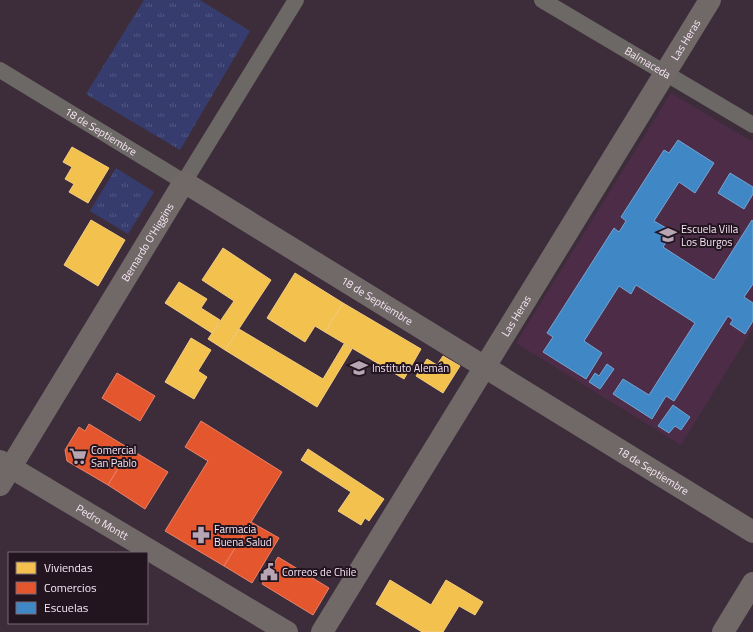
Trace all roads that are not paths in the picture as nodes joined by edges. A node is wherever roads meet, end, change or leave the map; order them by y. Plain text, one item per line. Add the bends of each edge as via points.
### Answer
1 (296, 0) edge
2 (542, 0) edge
3 (710, 0) edge
4 (0, 70) edge
5 (666, 73) junction
6 (753, 125) edge
7 (184, 182) junction
8 (485, 368) junction
9 (4, 471) edge
10 (753, 532) edge
11 (146, 552) edge
12 (148, 553) edge
13 (753, 584) edge
14 (287, 632) edge
15 (322, 632) edge
16 (723, 632) edge

1 - 7 street, Bernardo O'Higgins
2 - 5 street, Balmaceda
3 - 5 street, Las Heras
4 - 7 street, 18 de Septiembre
5 - 6 street, Balmaceda
5 - 8 street, Las Heras
7 - 8 street, 18 de Septiembre
7 - 9 street, Bernardo O'Higgins
8 - 10 street, 18 de Septiembre
8 - 15 street, Las Heras
9 - 11 street, Pedro Montt
12 - 14 street, Pedro Montt
13 - 16 street

